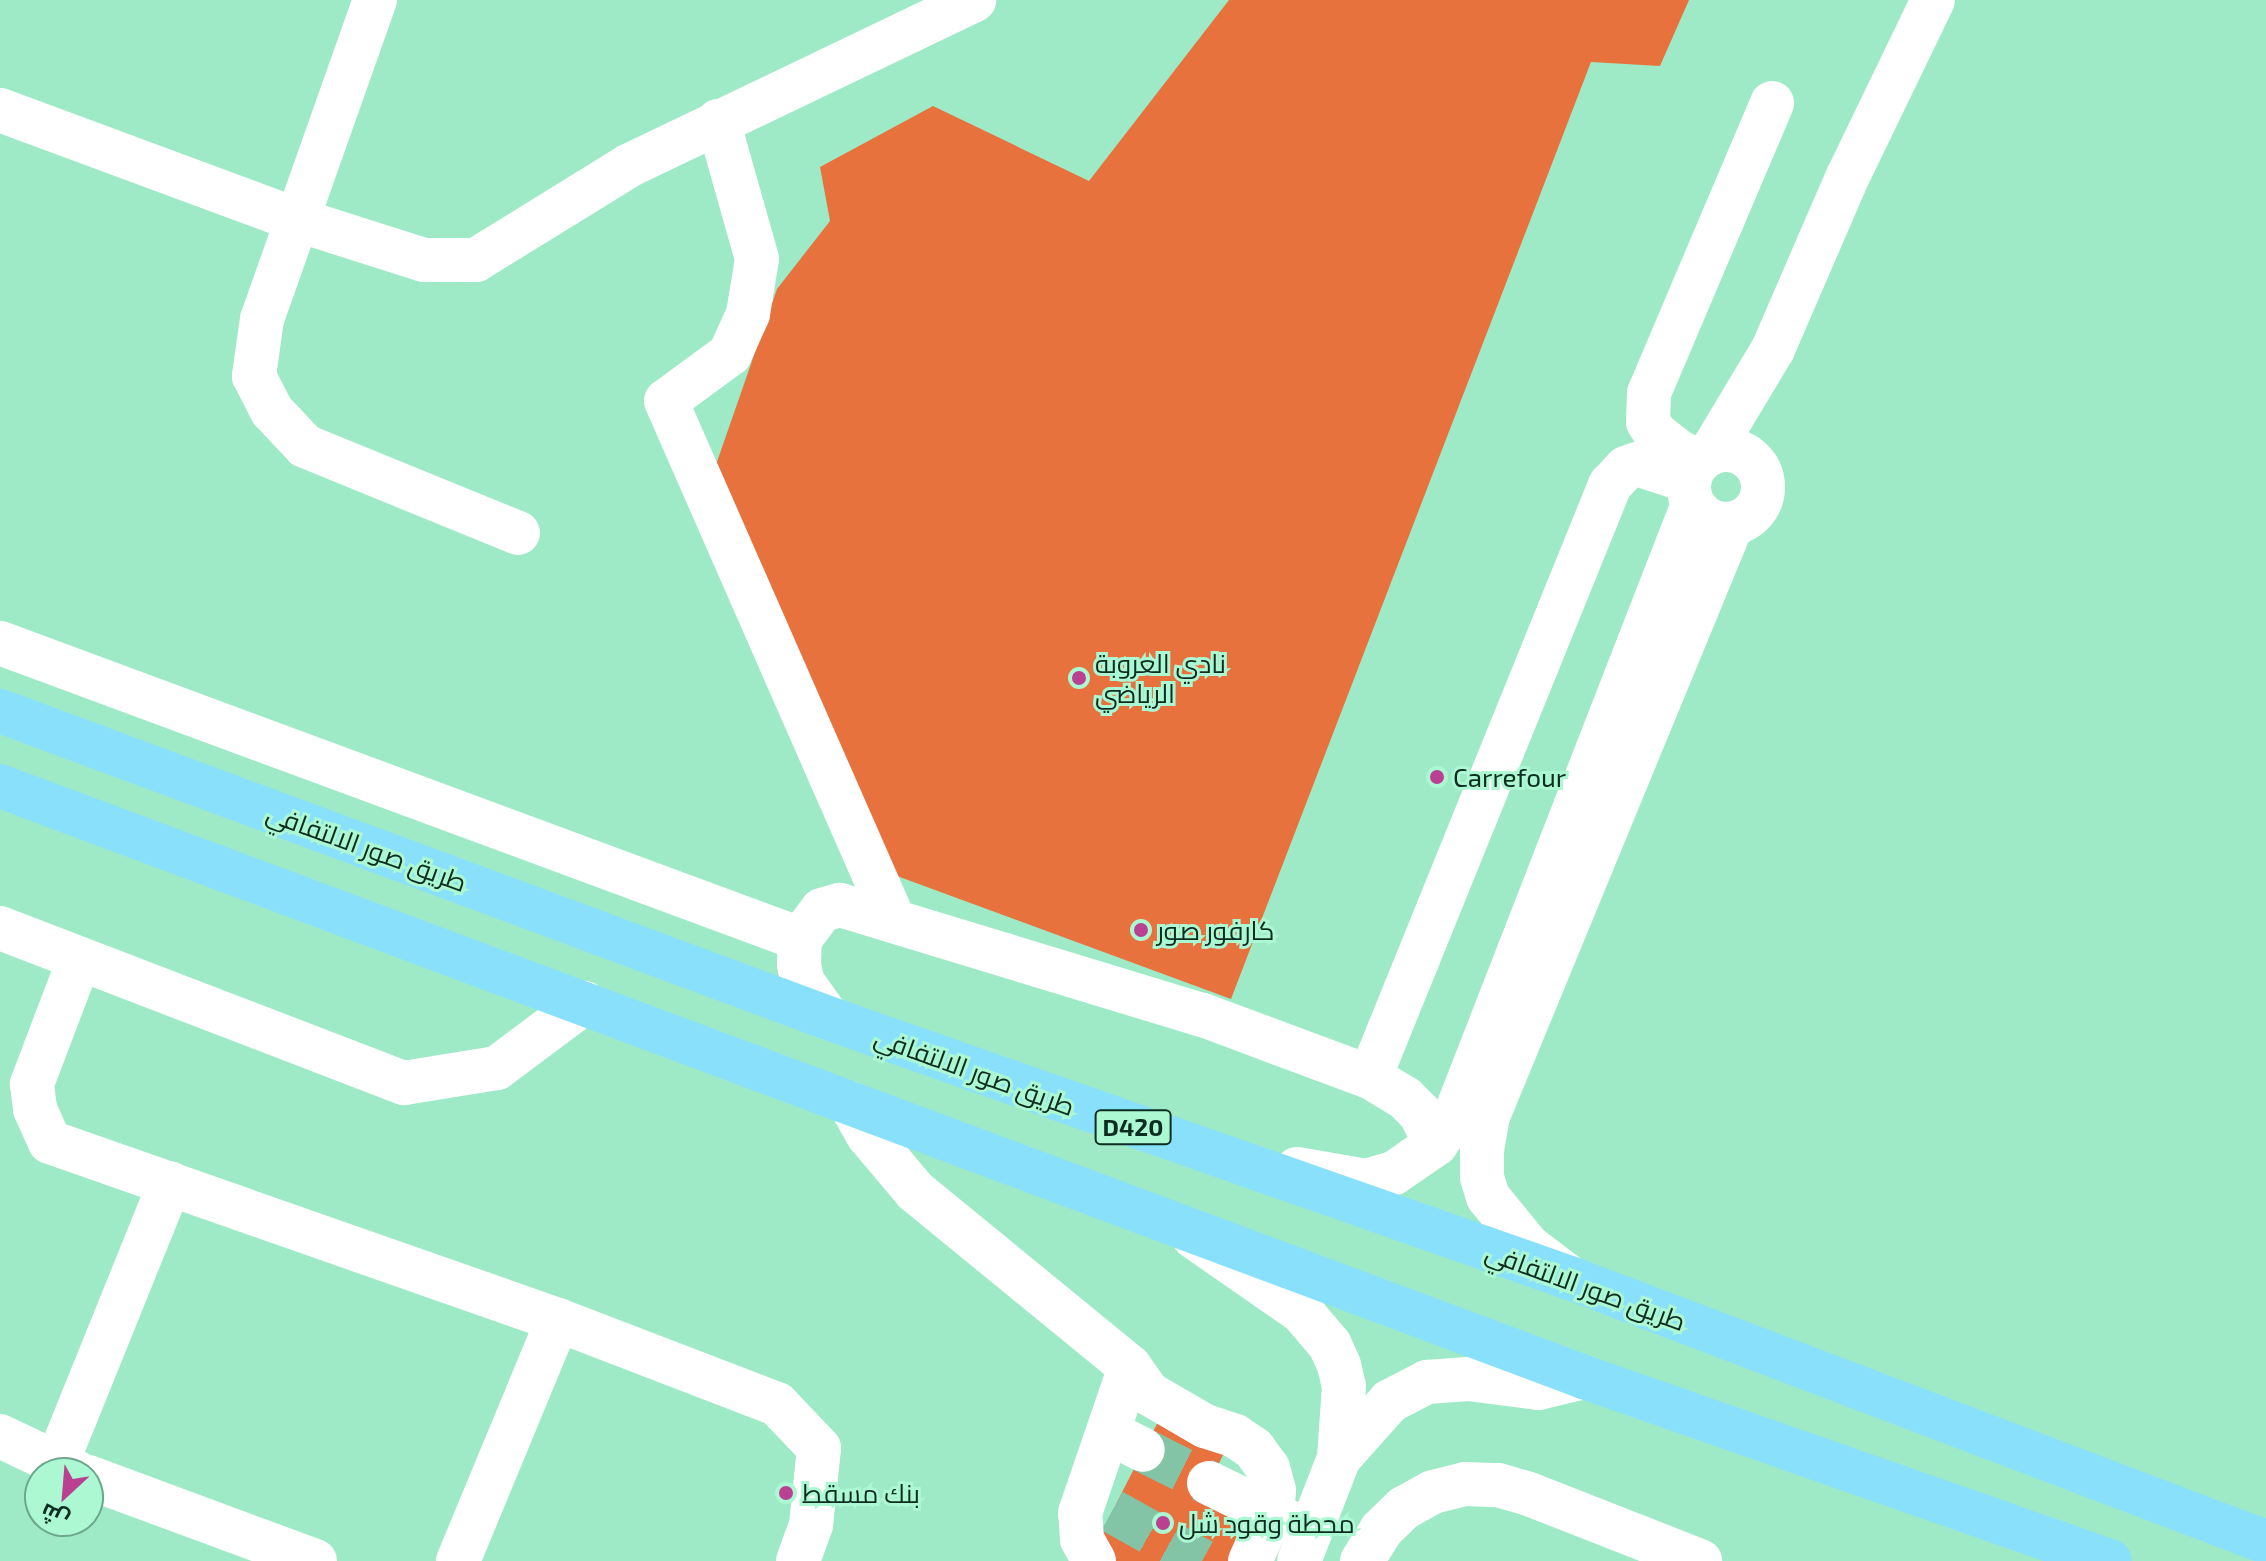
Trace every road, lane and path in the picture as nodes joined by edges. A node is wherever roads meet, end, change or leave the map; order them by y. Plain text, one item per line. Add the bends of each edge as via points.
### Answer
1 (375, 0) edge
2 (974, 0) edge
3 (1933, 0) edge
4 (1772, 103) dead end
5 (0, 110) edge
6 (718, 121) junction
7 (298, 220) junction
8 (1773, 349) junction
9 (1753, 461) junction
10 (1698, 475) junction
11 (1732, 524) junction
12 (518, 533) dead end
13 (0, 643) edge
14 (0, 711) edge
15 (0, 786) edge
16 (894, 921) junction
17 (0, 928) edge
18 (800, 939) junction
19 (79, 960) junction
20 (584, 1003) junction
21 (828, 1018) junction
22 (1370, 1077) junction
23 (850, 1103) junction
24 (1436, 1144) junction
25 (1205, 1153) junction
26 (170, 1183) junction
27 (1186, 1231) junction
28 (1570, 1278) junction
29 (558, 1320) junction
30 (1130, 1367) junction
31 (1584, 1377) junction
32 (0, 1436) edge
33 (43, 1457) edge
34 (79, 1457) edge
35 (1339, 1458) junction
36 (1209, 1483) tunnel mouth
37 (104, 1486) edge
38 (2139, 1492) junction
39 (1272, 1513) junction
40 (2266, 1526) edge
41 (2266, 1542) edge
42 (232, 1547) edge
43 (1305, 1547) edge
44 (1363, 1560) edge
45 (315, 1561) edge
46 (458, 1561) edge
47 (798, 1561) edge
48 (1094, 1561) edge
49 (1250, 1561) edge
50 (1700, 1561) edge
51 (2110, 1561) edge

1 - 7 street
2 - 6 street
3 - 8 street
4 - 10 street via 1649,393 1648,422
5 - 7 street
6 - 7 street via 628,166 476,260 424,260
6 - 16 street via 757,259 748,314 730,354 666,401
7 - 12 street via 262,319 254,376 272,411 305,446
8 - 9 street
8 - 10 street
9 - 10 street via 1733,450
9 - 11 street via 1763,482 1760,504
10 - 11 street via 1709,520
10 - 22 street via 1637,464 1610,485
10 - 24 street via 1454,1118
11 - 28 street via 1488,1116 1482,1177 1488,1197 1528,1246
13 - 18 street
14 - 21 main road, طريق صور الالتفافي / D420
15 - 20 main road
16 - 18 street via 840,905 822,910
16 - 22 street via 1203,1015
17 - 19 street
18 - 21 street via 802,981
19 - 20 street via 404,1083 497,1068
19 - 26 street via 32,1084 35,1109 50,1142
20 - 23 main road
21 - 25 main road, طريق صور الالتفافي / D420
22 - 24 street via 1420,1113
23 - 27 main road
23 - 30 street via 868,1135 915,1191
24 - 25 street via 1394,1173 1366,1181
25 - 28 main road, طريق صور الالتفافي / D420
26 - 29 street
26 - 34 street
27 - 31 main road
27 - 35 street via 1302,1312 1330,1345 1344,1386
28 - 38 main road, طريق صور الالتفافي / D420
29 - 46 street
29 - 47 street via 777,1404 819,1448 811,1525
30 - 39 street via 1153,1369 1219,1408 1235,1436 1268,1468 1274,1490
30 - 48 street via 1126,1441 1099,1504 1079,1526
31 - 35 street via 1538,1388 1468,1379 1427,1382 1390,1401
31 - 51 main road
32 - 33 street
35 - 43 street
36 - 39 street
37 - 42 street
38 - 40 main road
38 - 41 main road, طريق صور الالتفافي / D420
39 - 43 street
39 - 49 street
42 - 45 street
43 - 44 street
44 - 50 street via 1381,1530 1404,1508 1433,1492 1465,1484 1498,1485 1529,1494

